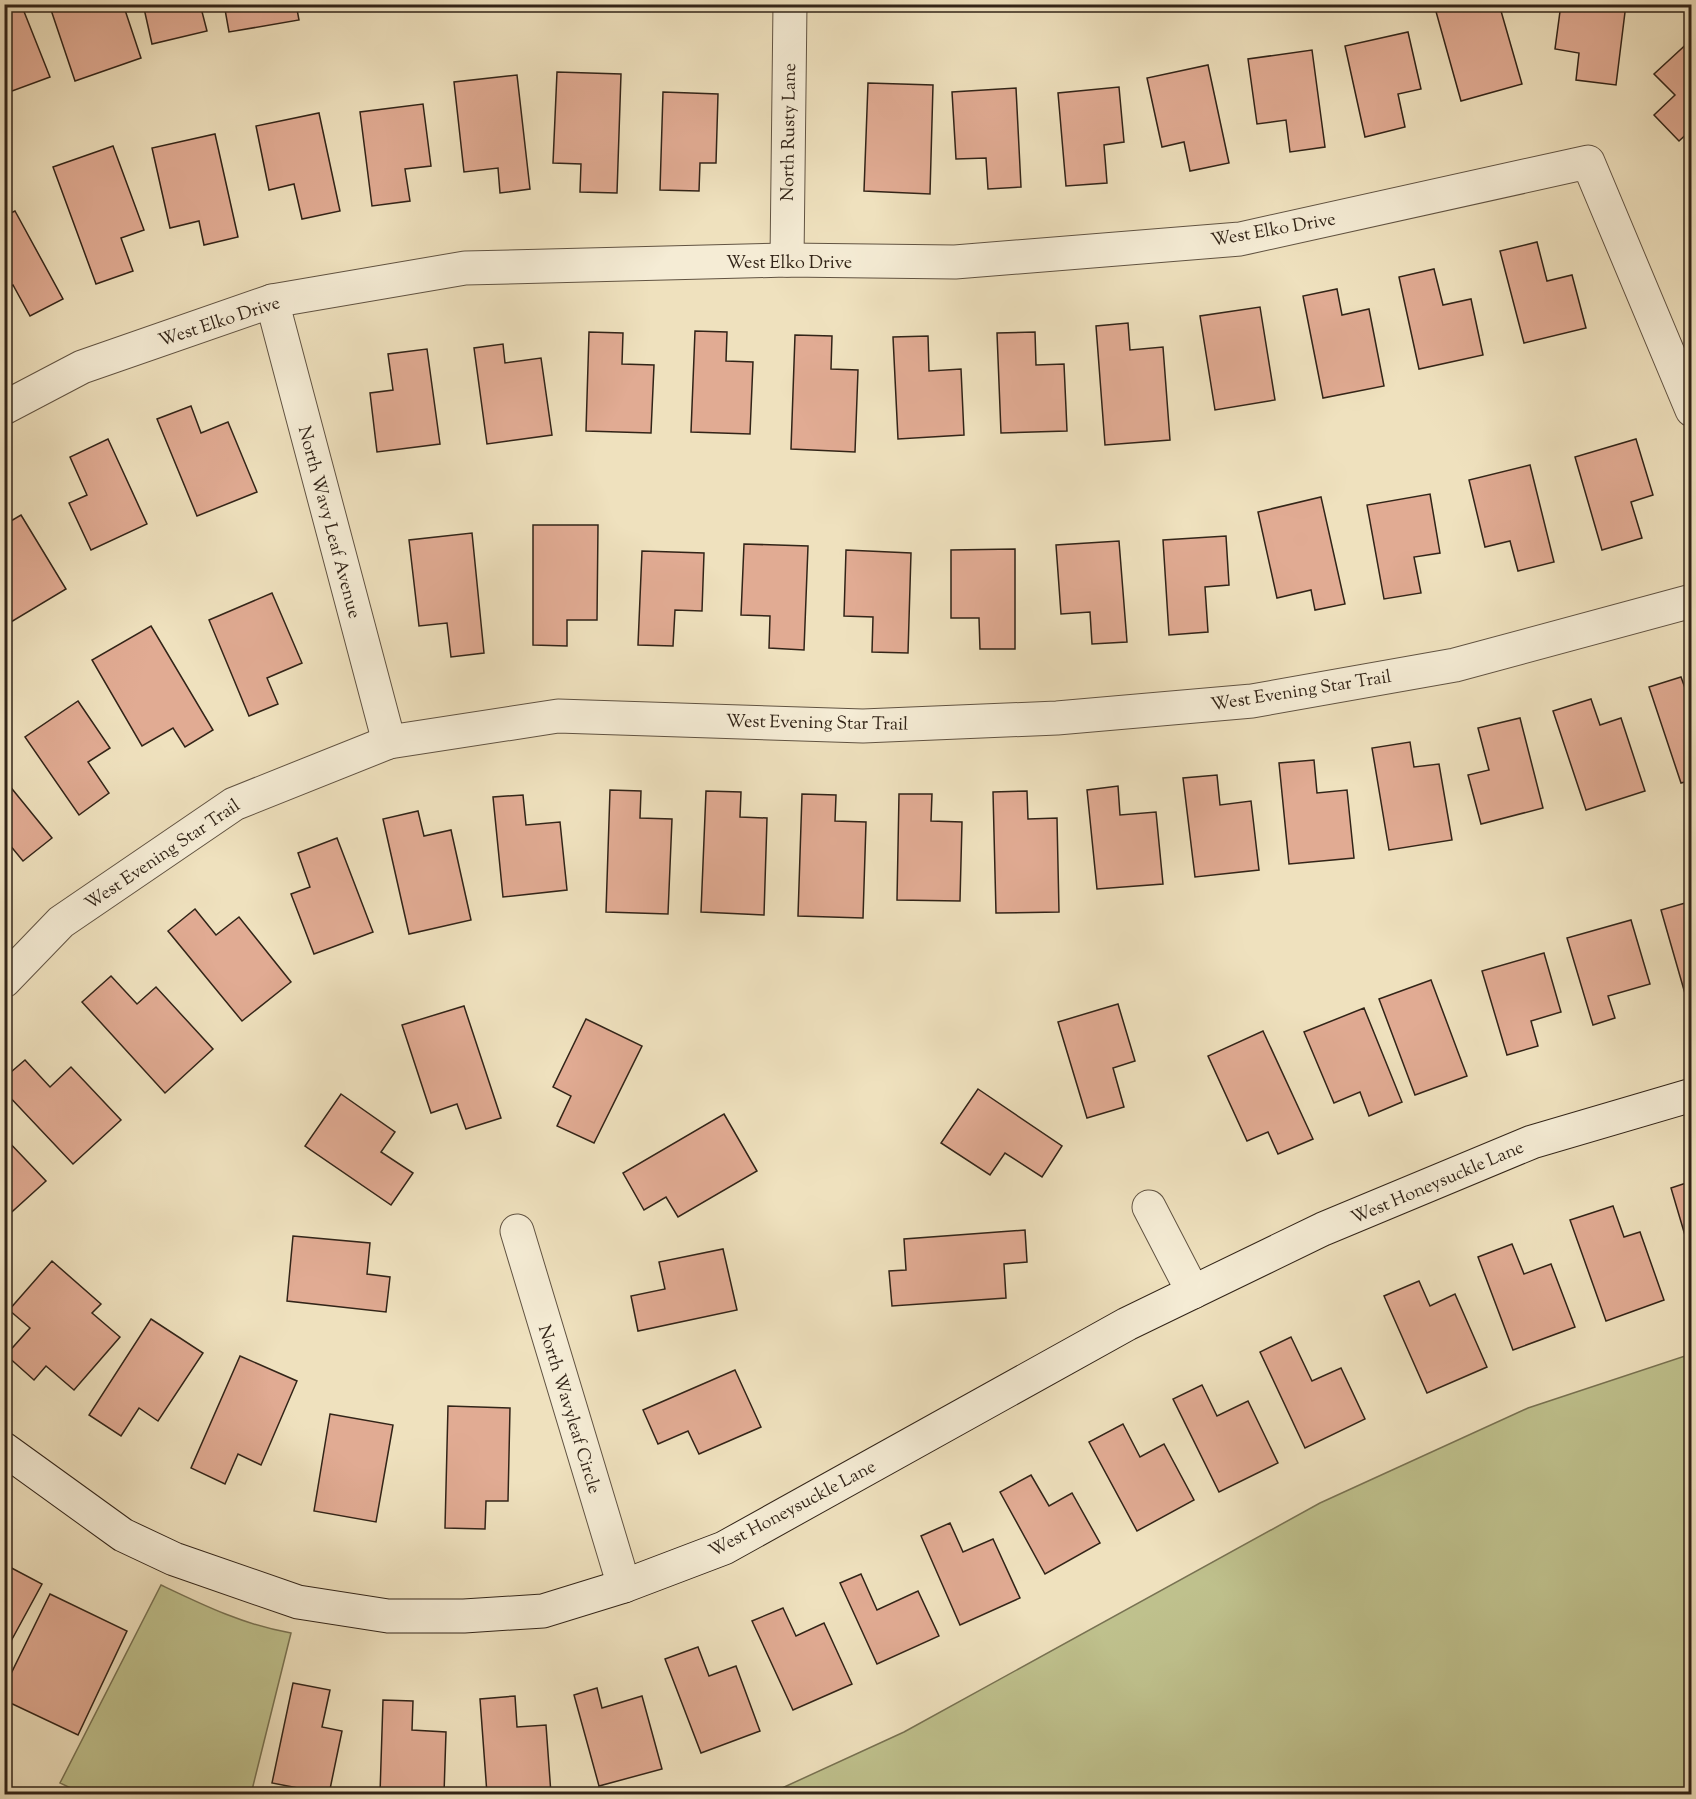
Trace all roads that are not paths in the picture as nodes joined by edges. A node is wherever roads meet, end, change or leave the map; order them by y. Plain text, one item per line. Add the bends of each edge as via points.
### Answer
1 (790, 4) edge
2 (787, 260) junction
3 (272, 301) junction
4 (4, 408) edge
5 (1692, 410) edge
6 (1692, 601) edge
7 (389, 742) junction
8 (4, 981) edge
9 (1692, 1095) edge
10 (1149, 1207) dead end
11 (517, 1231) dead end
12 (1193, 1292) junction
13 (4, 1449) edge
14 (624, 1586) junction

1 - 2 street, North Rusty Lane
2 - 3 street, West Elko Drive via 465,268
2 - 5 street, West Elko Drive via 955,262 1240,239 1588,162
3 - 4 street, West Elko Drive via 82,367
3 - 7 street, North Wavy Leaf Avenue
6 - 7 street, West Evening Star Trail via 1455,665 1252,701 1056,718 863,726 558,716
7 - 8 street, West Evening Star Trail via 234,804 61,922
9 - 12 street, West Honeysuckle Lane via 1532,1142 1316,1232
10 - 12 street
11 - 14 street, North Wavyleaf Circle
12 - 14 street, West Honeysuckle Lane via 1126,1324 724,1548
13 - 14 street, West Honeysuckle Lane via 123,1535 174,1559 297,1602 388,1616 464,1616 543,1611

